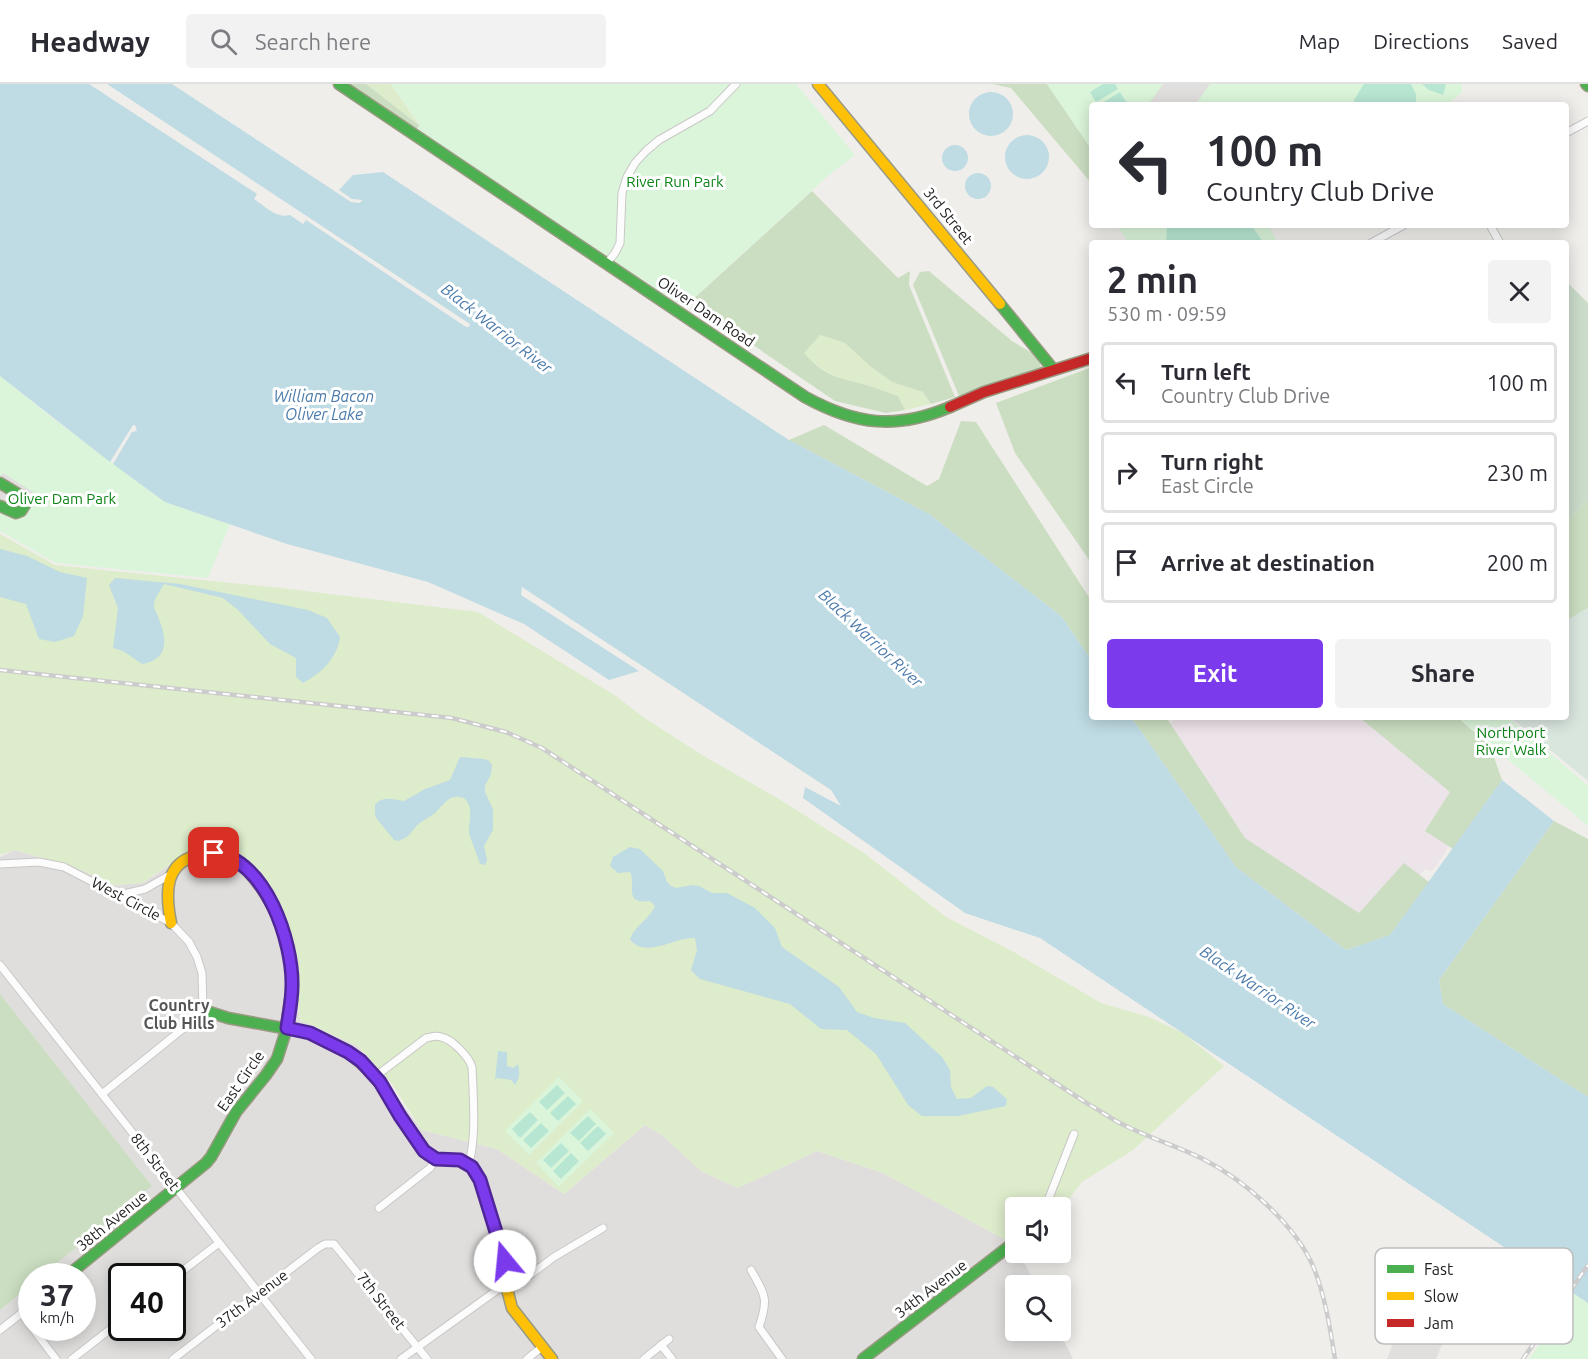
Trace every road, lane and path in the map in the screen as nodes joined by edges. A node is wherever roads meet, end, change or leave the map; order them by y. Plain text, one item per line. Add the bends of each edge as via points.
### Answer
1 (339, 84) edge
2 (736, 84) edge
3 (818, 84) edge
4 (1588, 121) edge
5 (1569, 132) edge
6 (1398, 228) edge
7 (1376, 240) edge
8 (606, 264) junction
9 (1089, 358) edge
10 (1053, 369) junction
11 (0, 483) edge
12 (0, 506) edge
13 (0, 864) edge
14 (170, 875) junction
15 (120, 895) junction
16 (171, 923) junction
17 (0, 965) edge
18 (203, 1010) junction
19 (287, 1028) junction
20 (376, 1076) junction
21 (102, 1094) junction
22 (1074, 1134) dead end
23 (436, 1159) junction
24 (468, 1164) junction
25 (176, 1188) junction
26 (1049, 1197) edge
27 (379, 1208) dead end
28 (603, 1228) dead end
29 (219, 1243) junction
30 (334, 1244) joint
31 (1005, 1249) edge
32 (82, 1263) edge
33 (186, 1268) edge
34 (751, 1270) dead end
35 (507, 1287) junction
36 (259, 1293) junction
37 (18, 1315) edge
38 (0, 1330) edge
39 (108, 1331) edge
40 (669, 1339) dead end
41 (42, 1341) edge
42 (661, 1345) junction
43 (417, 1347) junction
44 (542, 1347) junction
45 (56, 1359) edge
46 (72, 1359) edge
47 (173, 1359) edge
48 (311, 1359) edge
49 (401, 1359) edge
50 (426, 1359) edge
51 (527, 1359) edge
52 (552, 1359) edge
53 (644, 1359) edge
54 (672, 1359) edge
55 (782, 1359) edge
56 (863, 1359) edge

1 - 8 street, Oliver Dam Road
2 - 8 street via 710,111 652,145 635,163 622,193 620,243
3 - 10 street, 3rd Street
4 - 5 street
6 - 7 street
8 - 10 street, Oliver Dam Road via 805,397 851,418 893,421 935,413
9 - 10 street, Oliver Dam Road
11 - 12 street via 28,500 16,513
13 - 15 street, West Circle via 57,865
14 - 15 street via 144,889
14 - 16 street via 167,894
14 - 19 street, East Circle via 189,858 214,853 236,860 255,879 284,930 292,988
15 - 16 street, West Circle
16 - 18 street, West Circle via 197,957 202,973
17 - 21 street, 8th Street
18 - 19 street
18 - 21 street
19 - 20 street via 310,1033 348,1052
19 - 25 street, East Circle via 269,1073 236,1111 217,1150
20 - 23 street via 417,1142
20 - 24 street via 426,1038 449,1040 472,1067
21 - 25 street, 8th Street
22 - 26 street
23 - 24 street via 456,1159
23 - 27 street
24 - 35 street via 480,1180 505,1261
25 - 29 street, 8th Street
25 - 32 street, 38th Avenue
28 - 35 street
29 - 33 street
29 - 36 street, 8th Street
30 - 36 street, 37th Avenue via 318,1248
30 - 43 street, 7th Street
31 - 56 street, 34th Avenue
34 - 55 street via 766,1302 759,1327
35 - 43 street
35 - 44 street via 512,1308
36 - 47 street, 37th Avenue
36 - 48 street, 8th Street
37 - 38 street
39 - 46 street
40 - 42 street
41 - 45 street
42 - 53 street
42 - 54 street
43 - 49 street
43 - 50 street, 7th Street
44 - 51 street
44 - 52 street

